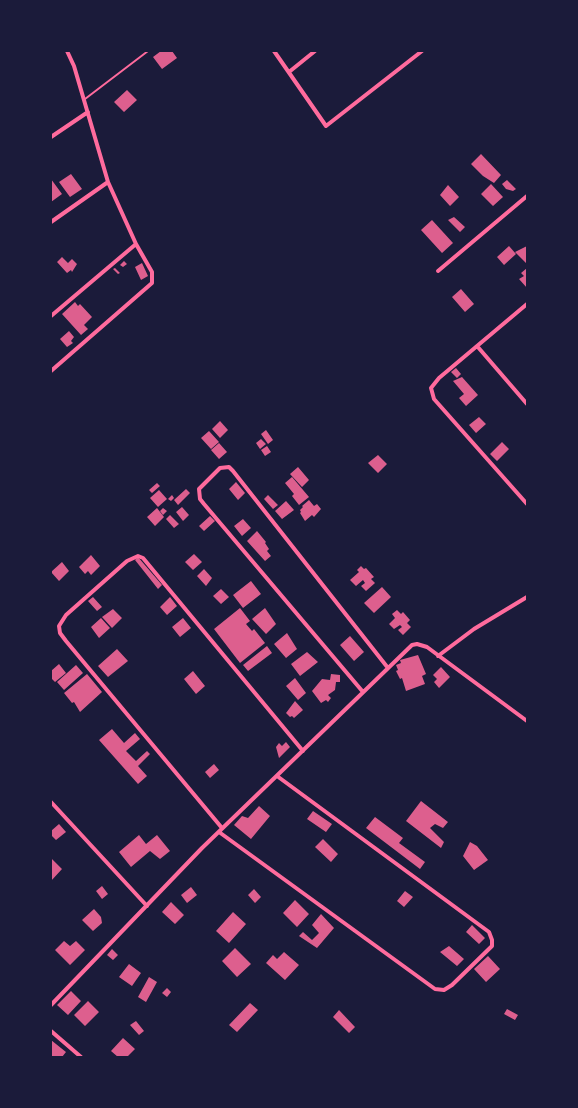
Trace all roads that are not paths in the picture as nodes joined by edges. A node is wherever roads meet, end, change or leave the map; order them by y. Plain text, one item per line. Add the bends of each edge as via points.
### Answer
1 (67, 51) edge
2 (148, 51) edge
3 (274, 51) edge
4 (315, 51) edge
5 (422, 51) edge
6 (289, 72) junction
7 (84, 100) junction
8 (88, 112) junction
9 (51, 137) edge
10 (108, 182) junction
11 (527, 196) edge
12 (51, 222) edge
13 (136, 244) junction
14 (438, 270) dead end
15 (527, 304) edge
16 (51, 316) edge
17 (477, 346) junction
18 (51, 371) edge
19 (527, 404) edge
20 (527, 504) edge
21 (527, 597) edge
22 (438, 656) junction
23 (388, 668) junction
24 (363, 692) junction
25 (527, 720) edge
26 (303, 750) junction
27 (277, 776) junction
28 (51, 802) edge
29 (221, 830) junction
30 (147, 906) junction
31 (51, 1005) edge
32 (51, 1031) edge
33 (81, 1057) edge

1 - 7 street
2 - 7 lane
3 - 6 street
4 - 6 street
5 - 6 street via 326,126
7 - 8 street
8 - 9 street
8 - 10 street
10 - 12 street
10 - 13 street
11 - 14 street
13 - 16 street
13 - 18 street via 152,272 152,283
15 - 17 street
17 - 19 street
17 - 20 street via 433,384 432,396
21 - 22 street via 474,629
22 - 23 street via 423,644 412,645
22 - 25 street
23 - 24 street
23 - 24 street via 233,471 229,467 220,468 199,489 200,499
24 - 26 street
26 - 27 street
26 - 29 street via 143,558 138,556 126,561 66,615 59,626 60,633
27 - 29 street
27 - 29 street via 489,932 492,946 452,985 444,990 435,990
28 - 30 street
29 - 30 street
30 - 31 street
32 - 33 street

